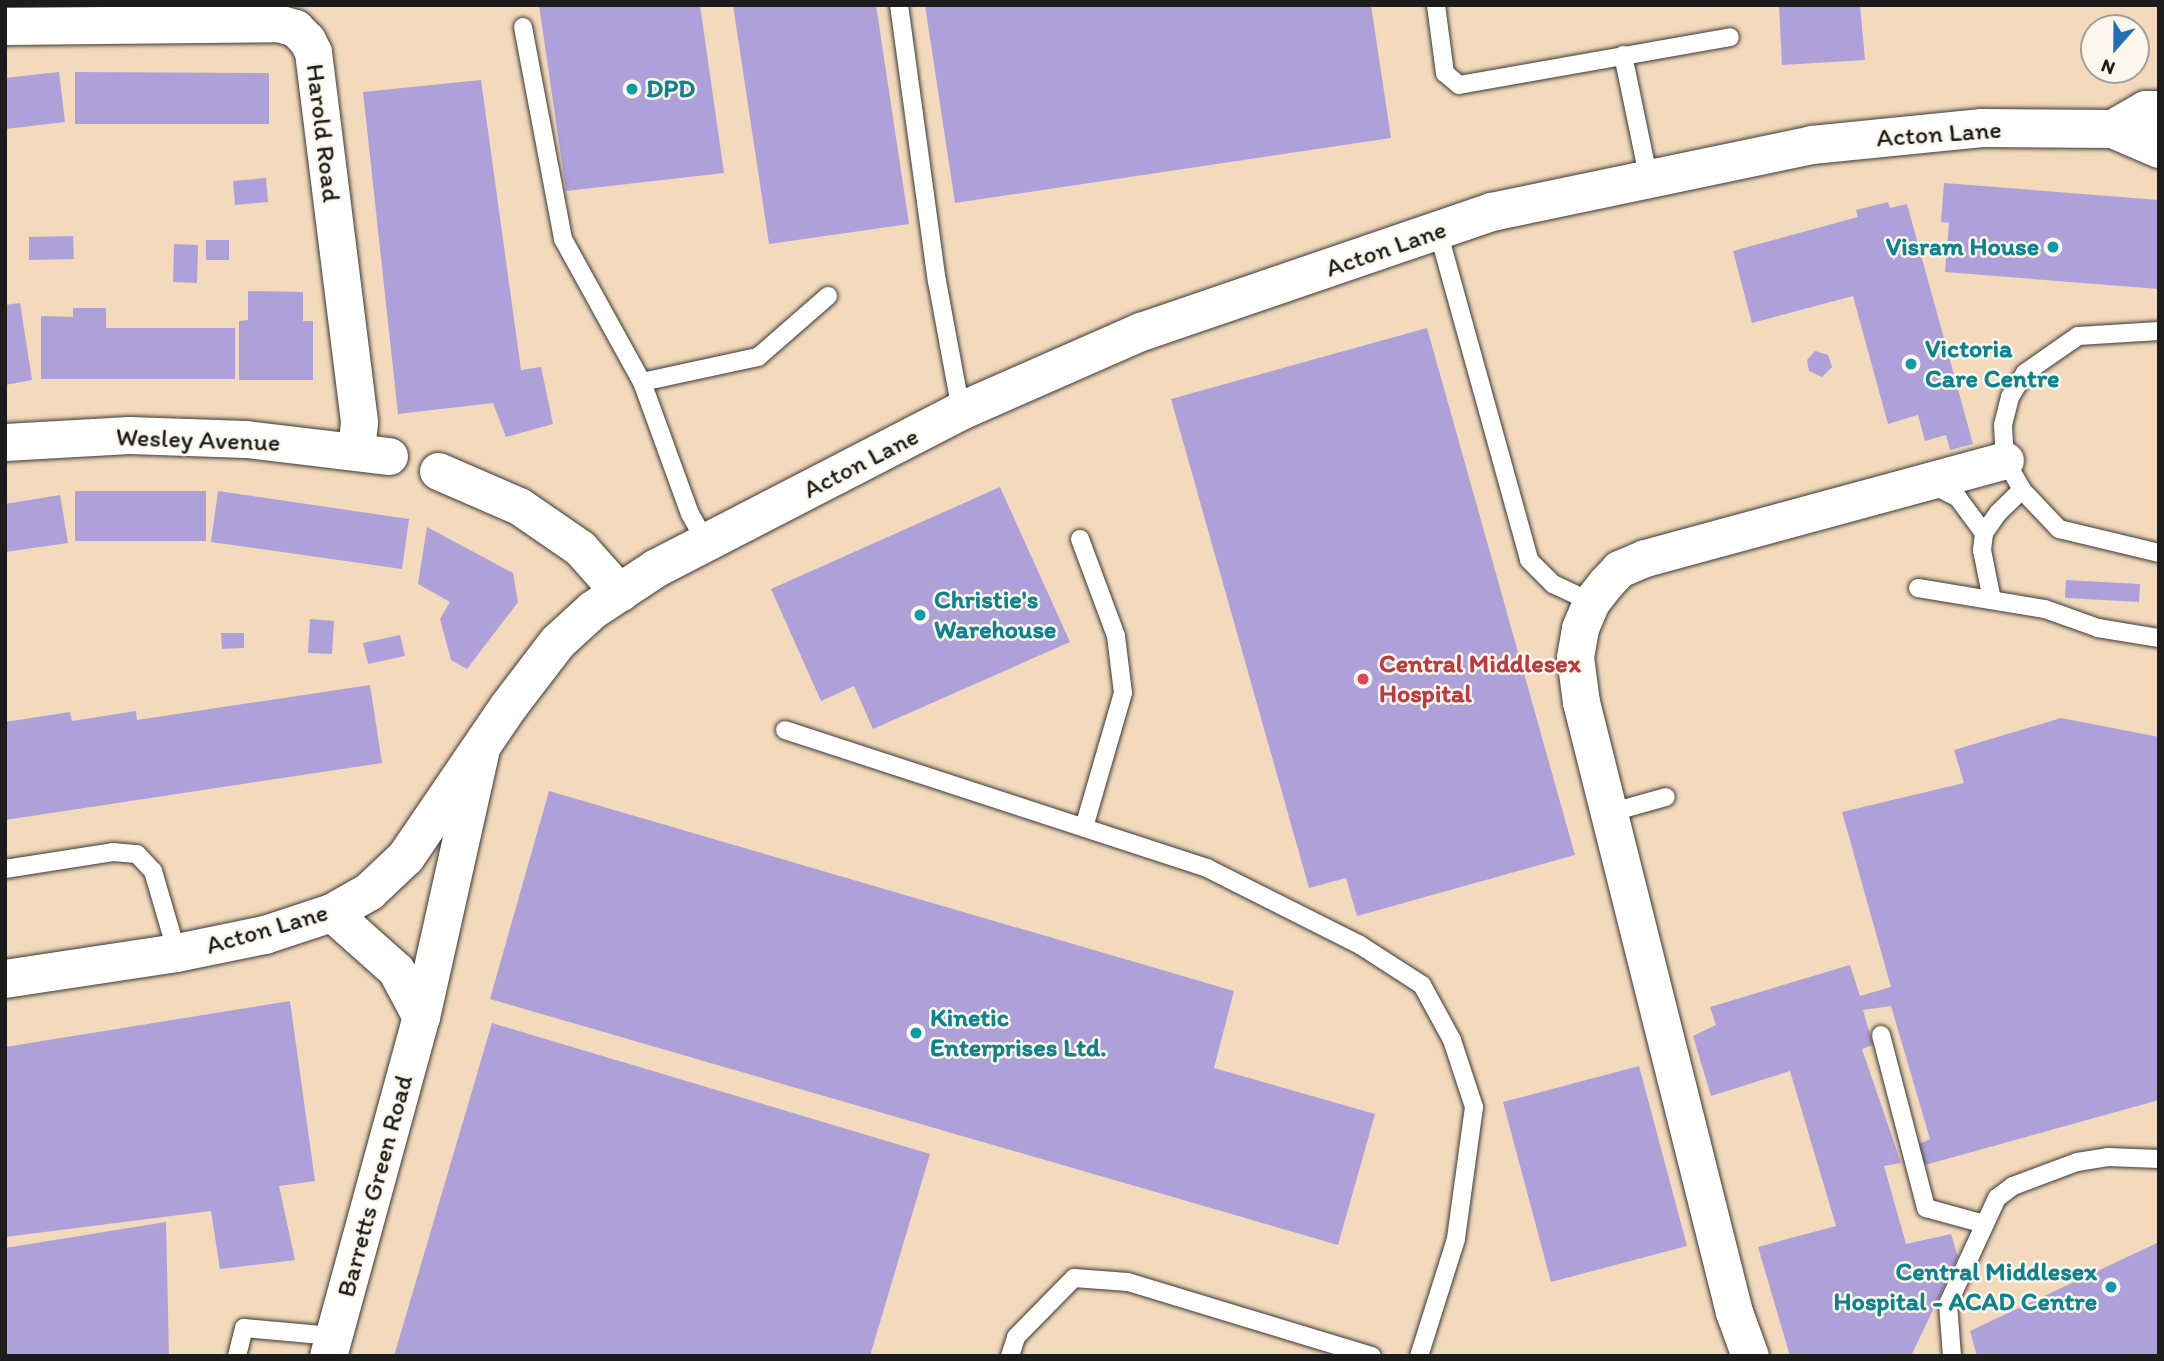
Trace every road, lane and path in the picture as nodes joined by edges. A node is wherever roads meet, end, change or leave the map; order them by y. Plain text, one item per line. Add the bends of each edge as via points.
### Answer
1 (899, 5) edge
2 (1436, 5) edge
3 (119, 16) edge
4 (5, 26) edge
5 (523, 27) dead end
6 (1730, 37) dead end
7 (1623, 55) junction
8 (2159, 110) edge
9 (2113, 129) junction
10 (2159, 149) edge
11 (1649, 180) junction
12 (1438, 231) junction
13 (828, 296) dead end
14 (2159, 331) edge
15 (642, 382) junction
16 (961, 411) junction
17 (5, 442) edge
18 (373, 453) joint
19 (438, 471) dead end
20 (2013, 475) junction
21 (1924, 481) junction
22 (1984, 534) junction
23 (1080, 538) dead end
24 (706, 543) junction
25 (2159, 553) edge
26 (1919, 589) dead end
27 (620, 593) junction
28 (1992, 600) junction
29 (1591, 602) junction
30 (2159, 638) edge
31 (785, 730) dead end
32 (480, 752) junction
33 (1666, 797) dead end
34 (1609, 813) junction
35 (1084, 827) junction
36 (5, 869) edge
37 (332, 913) junction
38 (177, 953) junction
39 (5, 979) edge
40 (421, 1017) junction
41 (1881, 1035) dead end
42 (2159, 1159) edge
43 (1984, 1224) junction
44 (330, 1346) edge
45 (237, 1356) edge
46 (1010, 1356) edge
47 (1372, 1356) edge
48 (1419, 1356) edge
49 (1749, 1356) edge
50 (1952, 1356) edge

1 - 16 lane via 937,281
2 - 7 lane via 1445,73 1459,85
3 - 4 street, Harold Road
3 - 18 street, Harold Road via 278,23 295,28 307,40 313,52 359,422
5 - 15 lane via 563,239
6 - 7 lane
7 - 11 lane
8 - 9 main road via 2146,110
9 - 10 main road, Acton Lane
9 - 11 main road, Acton Lane via 1982,128 1812,145
11 - 12 main road, Acton Lane via 1492,212
12 - 16 main road, Acton Lane via 1141,332
12 - 29 lane via 1530,560 1553,584
13 - 15 lane via 758,357
14 - 20 lane via 2078,336 2025,373 2010,397 2003,425
15 - 24 lane via 690,514
16 - 24 main road, Acton Lane
17 - 18 street, Wesley Avenue via 130,435
19 - 27 street via 519,506 580,548
20 - 21 street
20 - 22 lane
20 - 25 lane via 2059,529 2070,535
21 - 22 lane via 1958,498
21 - 29 street via 1645,558 1619,569
22 - 28 lane via 1982,550
23 - 35 lane via 1116,636 1122,694
24 - 27 main road, Acton Lane
26 - 28 lane
27 - 32 main road, Acton Lane via 558,642
28 - 30 lane
29 - 34 street via 1575,657 1581,702
31 - 35 lane
32 - 37 main road, Acton Lane via 405,857 369,892
32 - 40 street, Barretts Green Road
33 - 34 lane
34 - 49 street
35 - 48 lane via 1207,868 1360,945 1422,985 1452,1040 1474,1107 1455,1239
36 - 38 lane via 113,852 137,854 153,871
37 - 38 main road, Acton Lane via 265,935
37 - 40 street via 396,970
38 - 39 main road, Acton Lane
40 - 44 street, Barretts Green Road
41 - 43 lane via 1926,1208
42 - 43 lane via 2108,1157 2077,1162 2007,1189
43 - 50 lane via 1948,1304
44 - 45 lane via 244,1328
46 - 47 lane via 1016,1336 1074,1278 1128,1282

